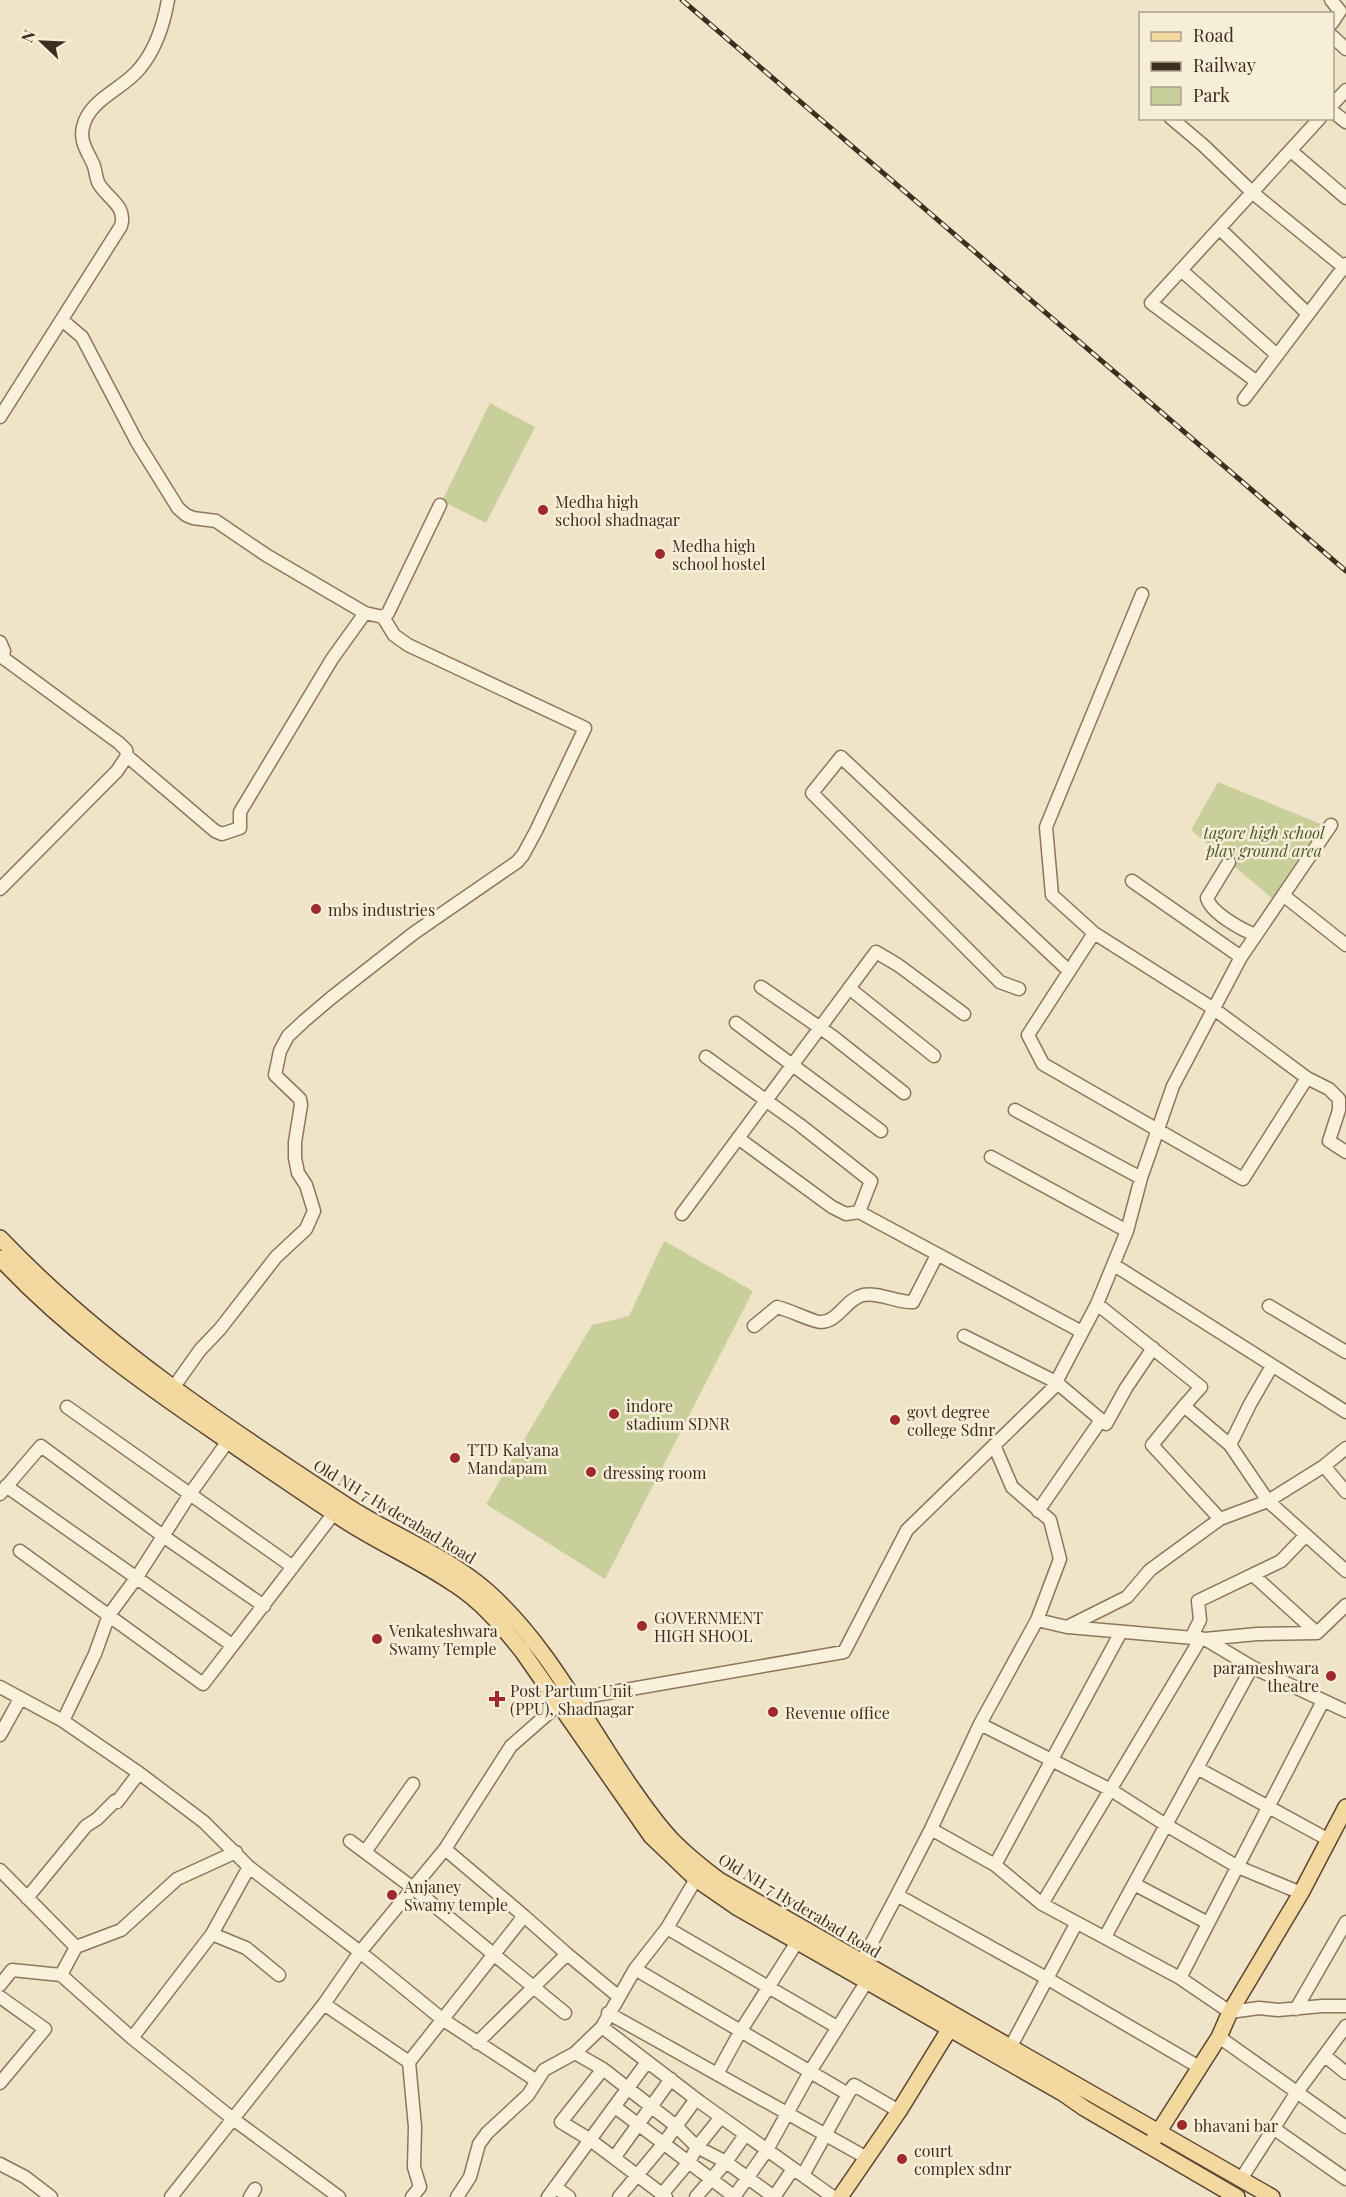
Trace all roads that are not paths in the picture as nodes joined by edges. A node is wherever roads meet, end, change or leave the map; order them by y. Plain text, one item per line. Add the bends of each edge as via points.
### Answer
1 (168, 0) edge
2 (1331, 0) edge
3 (1334, 20) edge
4 (1334, 38) edge
5 (1346, 49) edge
6 (1346, 90) edge
7 (1334, 103) edge
8 (1334, 113) edge
9 (1173, 120) edge
10 (1318, 120) edge
11 (1346, 122) edge
12 (1291, 151) junction
13 (1252, 193) junction
14 (1346, 198) edge
15 (1220, 229) junction
16 (1345, 267) edge
17 (1181, 270) junction
18 (1308, 314) junction
19 (62, 320) junction
20 (1277, 355) junction
21 (1257, 382) junction
22 (1244, 399) dead end
23 (0, 417) edge
24 (440, 505) dead end
25 (1142, 594) dead end
26 (365, 613) junction
27 (383, 617) junction
28 (0, 642) edge
29 (128, 756) junction
30 (1331, 825) dead end
31 (1229, 862) dead end
32 (1132, 881) dead end
33 (0, 889) edge
34 (1283, 895) junction
35 (1094, 933) junction
36 (1256, 935) junction
37 (1346, 945) edge
38 (1241, 957) junction
39 (1069, 971) junction
40 (761, 987) dead end
41 (849, 988) junction
42 (1019, 989) dead end
43 (1214, 1009) junction
44 (964, 1014) dead end
45 (736, 1023) dead end
46 (820, 1028) junction
47 (934, 1056) dead end
48 (706, 1057) dead end
49 (792, 1065) junction
50 (1307, 1078) junction
51 (904, 1093) dead end
52 (766, 1101) junction
53 (1015, 1110) dead end
54 (881, 1131) dead end
55 (1157, 1131) junction
56 (738, 1138) junction
57 (1346, 1152) edge
58 (991, 1157) dead end
59 (1141, 1178) junction
60 (859, 1212) junction
61 (682, 1214) dead end
62 (1127, 1231) junction
63 (0, 1238) edge
64 (937, 1255) junction
65 (0, 1257) edge
66 (1114, 1265) junction
67 (1097, 1304) junction
68 (1269, 1306) dead end
69 (754, 1326) dead end
70 (1082, 1332) junction
71 (963, 1336) dead end
72 (1153, 1348) junction
73 (1346, 1352) edge
74 (1272, 1366) junction
75 (1056, 1382) junction
76 (173, 1388) junction
77 (1184, 1406) junction
78 (67, 1407) dead end
79 (1346, 1412) edge
80 (1101, 1420) junction
81 (228, 1441) junction
82 (994, 1445) junction
83 (1230, 1445) junction
84 (1346, 1449) edge
85 (1324, 1466) junction
86 (3, 1490) edge
87 (1346, 1492) edge
88 (190, 1494) junction
89 (1268, 1501) junction
90 (1038, 1510) junction
91 (334, 1513) junction
92 (1220, 1519) junction
93 (1306, 1535) junction
94 (163, 1536) junction
95 (20, 1551) dead end
96 (293, 1568) junction
97 (1346, 1571) edge
98 (1253, 1575) junction
99 (137, 1577) junction
100 (1346, 1605) edge
101 (264, 1606) junction
102 (109, 1615) junction
103 (1037, 1620) junction
104 (1067, 1627) junction
105 (1121, 1632) junction
106 (1317, 1633) junction
107 (1199, 1638) junction
108 (232, 1645) junction
109 (1252, 1667) junction
110 (0, 1687) edge
111 (20, 1699) junction
112 (566, 1701) junction
113 (1323, 1701) junction
114 (1346, 1711) edge
115 (63, 1721) junction
116 (980, 1724) junction
117 (0, 1735) edge
118 (1051, 1760) junction
119 (1197, 1768) junction
120 (139, 1773) junction
121 (413, 1784) dead end
122 (1111, 1790) junction
123 (1269, 1807) junction
124 (1346, 1808) edge
125 (1166, 1826) junction
126 (931, 1829) junction
127 (1329, 1840) junction
128 (350, 1841) dead end
129 (445, 1849) junction
130 (236, 1852) junction
131 (364, 1852) junction
132 (994, 1865) junction
133 (249, 1867) junction
134 (1238, 1867) junction
135 (0, 1870) edge
136 (696, 1879) junction
137 (1134, 1884) junction
138 (413, 1888) junction
139 (1301, 1893) junction
140 (897, 1895) junction
141 (27, 1898) junction
142 (1042, 1904) junction
143 (524, 1916) junction
144 (1346, 1922) edge
145 (1208, 1923) junction
146 (1076, 1924) junction
147 (667, 1928) junction
148 (212, 1934) junction
149 (1104, 1937) junction
150 (797, 1942) junction
151 (76, 1947) junction
152 (360, 1952) junction
153 (567, 1954) junction
154 (493, 1955) junction
155 (861, 1963) junction
156 (635, 1970) junction
157 (62, 1975) junction
158 (279, 1975) dead end
159 (1180, 1978) junction
160 (1047, 1979) junction
161 (867, 1981) junction
162 (0, 1985) edge
163 (534, 1987) junction
164 (770, 1987) junction
165 (0, 1997) edge
166 (619, 1997) junction
167 (324, 2004) junction
168 (1346, 2006) edge
169 (1296, 2009) junction
170 (1230, 2012) junction
171 (565, 2013) dead end
172 (608, 2013) junction
173 (442, 2019) junction
174 (953, 2023) junction
175 (1346, 2026) edge
176 (602, 2027) junction
177 (837, 2027) junction
178 (740, 2032) junction
179 (1219, 2037) junction
180 (132, 2038) junction
181 (477, 2043) junction
182 (1010, 2048) junction
183 (575, 2053) junction
184 (1325, 2056) junction
185 (409, 2062) junction
186 (647, 2062) junction
187 (1199, 2067) junction
188 (603, 2069) junction
189 (811, 2070) junction
190 (1346, 2073) edge
191 (717, 2074) junction
192 (671, 2079) junction
193 (537, 2081) junction
194 (0, 2083) edge
195 (628, 2089) junction
196 (1297, 2093) junction
197 (848, 2094) junction
198 (696, 2099) junction
199 (615, 2107) junction
200 (651, 2107) junction
201 (899, 2111) junction
202 (788, 2114) junction
203 (721, 2117) junction
204 (233, 2119) junction
205 (638, 2124) junction
206 (676, 2126) junction
207 (1346, 2127) edge
208 (1273, 2128) junction
209 (1158, 2131) junction
210 (824, 2134) junction
211 (745, 2135) junction
212 (589, 2139) junction
213 (664, 2143) junction
214 (1149, 2146) junction
215 (697, 2147) junction
216 (767, 2150) junction
217 (614, 2158) junction
218 (867, 2158) junction
219 (690, 2162) junction
220 (726, 2162) junction
221 (0, 2164) edge
222 (798, 2172) junction
223 (638, 2175) junction
224 (711, 2178) junction
225 (748, 2179) junction
226 (1241, 2179) junction
227 (1346, 2179) edge
228 (552, 2192) edge
229 (1230, 2195) edge
230 (664, 2196) edge
231 (51, 2197) edge
232 (171, 2197) edge
233 (339, 2197) edge
234 (412, 2197) edge
235 (458, 2197) edge
236 (570, 2197) edge
237 (619, 2197) edge
238 (696, 2197) edge
239 (735, 2197) edge
240 (774, 2197) edge
241 (833, 2197) edge
242 (840, 2197) edge
243 (1272, 2197) edge

1 - 19 street via 159,32 141,68 96,106 82,129 97,180 116,201 123,219
2 - 3 street via 1340,11
4 - 5 street
6 - 7 street
8 - 11 street
9 - 13 street
10 - 12 street
12 - 13 street
12 - 14 street
13 - 15 street
13 - 16 street
15 - 17 street
15 - 18 street
16 - 18 street
17 - 20 street
17 - 21 street via 1152,303
18 - 20 street
19 - 23 street
19 - 26 street via 82,337 137,442 178,508 186,515 216,521
20 - 21 street
21 - 22 street
24 - 27 street
25 - 35 street via 1046,827 1052,894
26 - 27 street
26 - 29 street via 240,812 240,828 222,834 215,831
27 - 76 street via 394,635 408,645 585,728 524,855 414,933 288,1036 275,1076 300,1099 294,1158 314,1210 306,1229 276,1257
28 - 29 street via 2,657 119,743
29 - 33 street
30 - 34 street
31 - 36 street via 1207,898 1208,903
32 - 38 street
34 - 36 street
34 - 37 street
35 - 39 street
35 - 43 street
36 - 38 street
38 - 43 street
39 - 42 street via 841,757 812,793 992,975
39 - 55 street via 1028,1035 1043,1064
40 - 46 street
41 - 44 street via 876,952
41 - 46 street
41 - 47 street
43 - 50 street
43 - 55 street via 1173,1086
45 - 49 street
46 - 49 street
46 - 51 street
48 - 52 street
49 - 52 street
49 - 54 street
50 - 55 street via 1243,1179
50 - 57 street via 1339,1099 1329,1141
52 - 56 street
52 - 60 street via 871,1181
53 - 59 street
55 - 59 street
56 - 60 street via 832,1208 846,1214
56 - 61 street
58 - 62 street
59 - 62 street
60 - 64 street
62 - 66 street
63 - 76 main road, Old NH 7 Hyderabad Road via 85,1320
64 - 69 street via 913,1302 864,1295 849,1301 830,1320 819,1323 777,1307
64 - 70 street
65 - 81 main road, Old NH 7 Hyderabad Road via 47,1306 83,1336
66 - 67 street
66 - 74 street
67 - 70 street
67 - 72 street
68 - 73 street
70 - 75 street
71 - 75 street
72 - 77 street via 1201,1387
72 - 80 street via 1106,1424
74 - 79 street
74 - 83 street
75 - 80 street
75 - 82 street
76 - 112 main road, Old NH 7 Hyderabad Road via 360,1513 471,1578 532,1640
77 - 83 street
77 - 92 street via 1152,1445
78 - 88 street
80 - 90 street
81 - 88 street
81 - 91 main road, Old NH 7 Hyderabad Road
82 - 90 street via 1012,1487
82 - 112 street via 907,1530 844,1652
83 - 89 street
84 - 85 street
85 - 87 street
85 - 89 street
86 - 94 street via 41,1446
86 - 99 street
88 - 94 street
88 - 96 street
89 - 92 street
89 - 93 street
90 - 103 street via 1050,1520 1060,1559
91 - 96 street
91 - 112 main road, Old NH 7 Hyderabad Road via 456,1585 481,1605
92 - 104 street via 1150,1570 1127,1598
93 - 97 street
93 - 98 street via 1281,1562
94 - 99 street
94 - 101 street
95 - 102 street
96 - 101 street
98 - 106 street
98 - 107 street via 1198,1601
99 - 102 street
99 - 108 street
100 - 106 street
101 - 108 street
102 - 108 street via 203,1684
102 - 115 street
103 - 104 street
103 - 116 street
104 - 105 street
105 - 107 street
105 - 118 street
106 - 107 street
107 - 109 street
107 - 122 street
109 - 113 street
109 - 119 street
110 - 111 street
111 - 115 street
111 - 117 street
112 - 129 street via 511,1746
112 - 136 main road, Old NH 7 Hyderabad Road via 629,1807 651,1836
112 - 155 main road, Old NH 7 Hyderabad Road via 649,1813 696,1863
113 - 114 street
113 - 123 street
115 - 120 street
116 - 118 street
116 - 126 street
118 - 122 street
118 - 132 street
119 - 123 street
119 - 125 street
120 - 130 street via 204,1822
120 - 141 street via 117,1802 86,1826
121 - 131 street
122 - 125 street
122 - 142 street
123 - 127 street
123 - 134 street
124 - 127 main road
125 - 134 street
125 - 137 street
126 - 132 street
126 - 140 street
127 - 139 main road
128 - 131 street
129 - 138 street
129 - 143 street
130 - 133 street
130 - 151 street via 177,1879 121,1930
131 - 138 street
132 - 142 street
133 - 148 street
133 - 152 street
134 - 139 street
134 - 145 street
135 - 141 street
136 - 147 street
136 - 150 main road, Old NH 7 Hyderabad Road
137 - 145 street
137 - 149 street
138 - 152 street
138 - 154 street
139 - 170 main road
140 - 155 street
140 - 160 street
141 - 151 street
142 - 146 street
143 - 153 street
143 - 154 street
144 - 169 street
145 - 159 street
146 - 149 street
146 - 160 street
147 - 156 street
147 - 164 street
148 - 158 street via 246,1948
148 - 180 street
149 - 159 street
150 - 161 main road, Old NH 7 Hyderabad Road
150 - 164 street
151 - 157 street
152 - 167 street
152 - 173 street
153 - 163 street
153 - 166 street
154 - 163 street
154 - 173 street
155 - 174 main road, Old NH 7 Hyderabad Road
156 - 166 street
156 - 178 street
157 - 162 street via 12,1970
157 - 180 street
159 - 170 street
160 - 182 street
160 - 187 street
161 - 174 main road, Old NH 7 Hyderabad Road
161 - 177 street
163 - 171 street
163 - 181 street
164 - 177 street
164 - 178 street
165 - 194 street via 45,2029
166 - 172 street
167 - 185 street
167 - 204 street
168 - 169 street
169 - 170 street
170 - 179 main road
172 - 176 street
172 - 191 street
173 - 181 street
173 - 185 street
174 - 182 main road, Old NH 7 Hyderabad Road
174 - 201 main road
174 - 214 main road, Old NH 7 Hyderabad Road
175 - 184 street
176 - 183 street
176 - 186 street
177 - 189 street
178 - 189 street
178 - 191 street
179 - 187 main road
179 - 196 street
180 - 204 street
181 - 193 street
182 - 209 main road, Old NH 7 Hyderabad Road
183 - 188 street
183 - 193 street via 544,2070
184 - 190 street
184 - 196 street
185 - 234 street via 414,2167 420,2187
186 - 192 street
186 - 195 street
187 - 209 main road
188 - 195 street
188 - 212 street via 561,2122
189 - 197 street
189 - 202 street
191 - 202 street
192 - 198 street
192 - 200 street
193 - 235 street via 479,2144 470,2177
195 - 199 street
195 - 200 street
196 - 207 street
196 - 208 street
197 - 201 street via 854,2085
197 - 210 street
198 - 203 street
198 - 206 street
199 - 205 street
199 - 212 street
200 - 205 street
200 - 206 street
201 - 218 main road
202 - 210 street
202 - 216 street
203 - 211 street
203 - 215 street
204 - 232 street
204 - 233 street
205 - 213 street
205 - 217 street
206 - 213 street
206 - 215 street
208 - 226 street
208 - 227 street
209 - 214 main road
209 - 226 main road, Old NH 7 Hyderabad Road
210 - 218 street
210 - 222 street
211 - 216 street
211 - 220 street
212 - 217 street
212 - 228 street
213 - 219 street
213 - 223 street
214 - 229 main road, Old NH 7 Hyderabad Road
215 - 219 street
215 - 220 street
216 - 222 street
216 - 225 street
217 - 223 street
218 - 242 main road
219 - 224 street
219 - 230 street
220 - 224 street
220 - 225 street
221 - 231 street
222 - 240 street
222 - 241 street
223 - 230 street
223 - 237 street
224 - 238 street
224 - 239 street
225 - 239 street
225 - 240 street
226 - 243 main road, Old NH 7 Hyderabad Road
228 - 236 street

